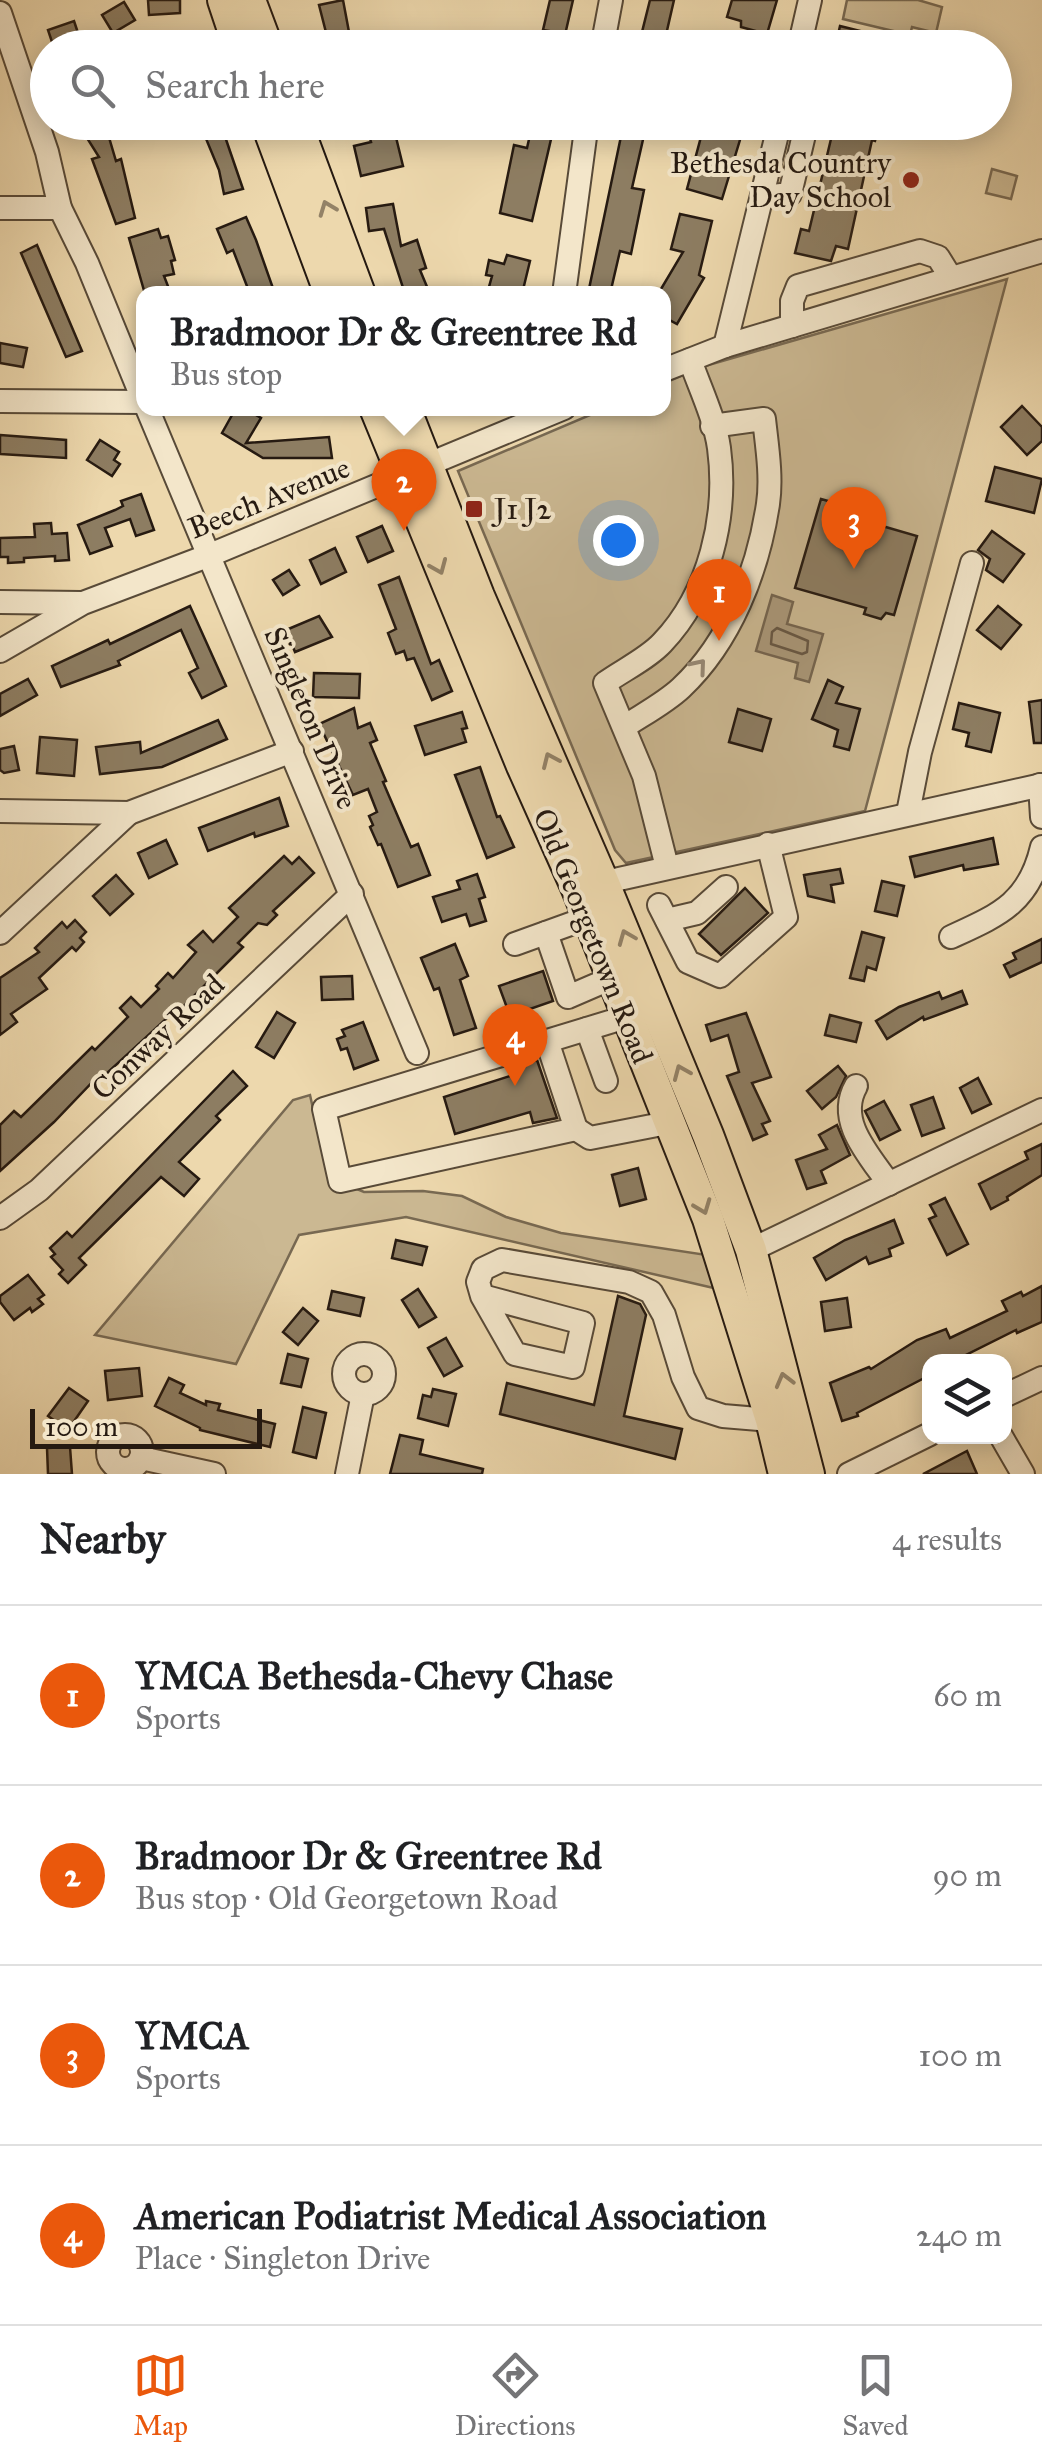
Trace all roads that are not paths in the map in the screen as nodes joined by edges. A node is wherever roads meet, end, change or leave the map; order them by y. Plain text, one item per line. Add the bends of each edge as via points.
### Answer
1 (16, 0) edge
2 (223, 0) edge
3 (250, 0) edge
4 (611, 0) edge
5 (810, 0) edge
6 (0, 3) edge
7 (0, 13) edge
8 (234, 30) edge
9 (261, 30) edge
10 (605, 30) edge
11 (802, 30) edge
12 (30, 102) edge
13 (43, 140) edge
14 (273, 140) edge
15 (303, 140) edge
16 (585, 140) edge
17 (776, 140) edge
18 (804, 140) edge
19 (762, 198) junction
20 (0, 208) edge
21 (60, 208) junction
22 (1042, 251) edge
23 (951, 278) junction
24 (327, 286) edge
25 (357, 286) edge
26 (565, 286) edge
27 (792, 326) junction
28 (725, 346) junction
29 (690, 360) junction
30 (671, 367) edge
31 (136, 382) edge
32 (0, 401) edge
33 (136, 404) edge
34 (150, 416) edge
35 (380, 416) edge
36 (406, 416) edge
37 (539, 416) edge
38 (712, 426) junction
39 (415, 472) junction
40 (713, 554) junction
41 (210, 555) junction
42 (972, 563) dead end
43 (754, 566) junction
44 (0, 602) edge
45 (83, 603) junction
46 (0, 651) edge
47 (624, 727) junction
48 (292, 750) junction
49 (1041, 785) edge
50 (0, 811) edge
51 (128, 813) junction
52 (908, 814) junction
53 (1042, 817) edge
54 (768, 844) junction
55 (1042, 846) edge
56 (666, 868) junction
57 (590, 885) junction
58 (726, 887) dead end
59 (352, 894) junction
60 (586, 918) junction
61 (0, 933) edge
62 (546, 934) junction
63 (951, 937) dead end
64 (515, 944) dead end
65 (612, 978) junction
66 (626, 1017) junction
67 (587, 1029) junction
68 (548, 1041) junction
69 (417, 1053) dead end
70 (606, 1080) dead end
71 (856, 1086) dead end
72 (1042, 1110) edge
73 (669, 1119) junction
74 (576, 1129) junction
75 (889, 1184) junction
76 (0, 1218) edge
77 (751, 1250) junction
78 (482, 1296) dead end
79 (1042, 1378) edge
80 (1012, 1392) edge
81 (363, 1394) dead end
82 (771, 1420) junction
83 (922, 1438) edge
84 (1006, 1444) edge
85 (141, 1458) dead end
86 (214, 1474) edge
87 (348, 1474) edge
88 (784, 1474) edge
89 (809, 1474) edge
90 (848, 1474) edge
91 (1023, 1474) edge

1 - 6 street
2 - 8 main road
3 - 9 main road
4 - 10 street
5 - 11 street
7 - 12 street, Singleton Drive
13 - 21 street, Singleton Drive
14 - 24 main road
25 -> 15 main road
16 - 26 street
17 - 19 street
18 - 19 street via 790,194
19 - 28 street
20 - 21 street
21 - 31 street, Singleton Drive
22 - 23 street
23 - 27 street
23 - 27 street via 938,257 920,251 798,286
27 - 28 street
28 - 29 street
29 - 30 street
29 - 38 street
32 - 33 street
34 - 41 street, Singleton Drive
35 - 39 main road, Old Georgetown Road
36 - 39 main road, Old Georgetown Road
37 - 39 street, Beech Avenue
38 - 40 street via 720,506
38 - 43 street via 764,420 768,501
39 - 41 street, Beech Avenue
39 - 57 main road, Old Georgetown Road
40 - 43 street
40 - 47 street via 692,602 661,644 605,683
41 - 45 street, Beech Avenue
41 - 48 street, Singleton Drive
42 - 52 street
47 -> 43 street via 680,689 714,648
44 - 45 street
45 - 46 street, Beech Avenue
47 - 56 street via 644,776
48 - 51 street
48 - 59 street, Singleton Drive
49 - 52 street
49 - 53 street
50 - 51 street
51 - 61 street
52 - 54 street
54 - 56 street
54 - 58 street via 786,917 720,976 688,962 663,912 696,913
55 - 63 street via 1026,887 1001,914
56 - 57 street
57 - 60 main road, Old Georgetown Road
77 -> 57 main road, Old Georgetown Road
59 - 69 street, Singleton Drive
59 - 76 street, Conway Road via 42,1187
60 - 62 street
60 - 65 main road, Old Georgetown Road
62 - 64 street
62 - 65 street via 568,997
65 - 66 main road, Old Georgetown Road
66 - 67 street
66 - 73 main road, Old Georgetown Road
67 - 68 street
67 - 70 street
68 - 74 street
68 - 74 street via 324,1109 340,1181
71 - 75 street via 848,1099 851,1122
72 - 75 street
73 - 74 street via 590,1138
73 -> 82 main road, Old Georgetown Road
75 - 77 street
89 -> 77 main road, Old Georgetown Road
78 - 82 street via 482,1269 502,1260 629,1282 650,1292 664,1316 698,1408
79 - 80 street
81 - 87 street
82 - 88 main road, Old Georgetown Road
83 - 90 street
84 - 91 street
85 - 86 street

